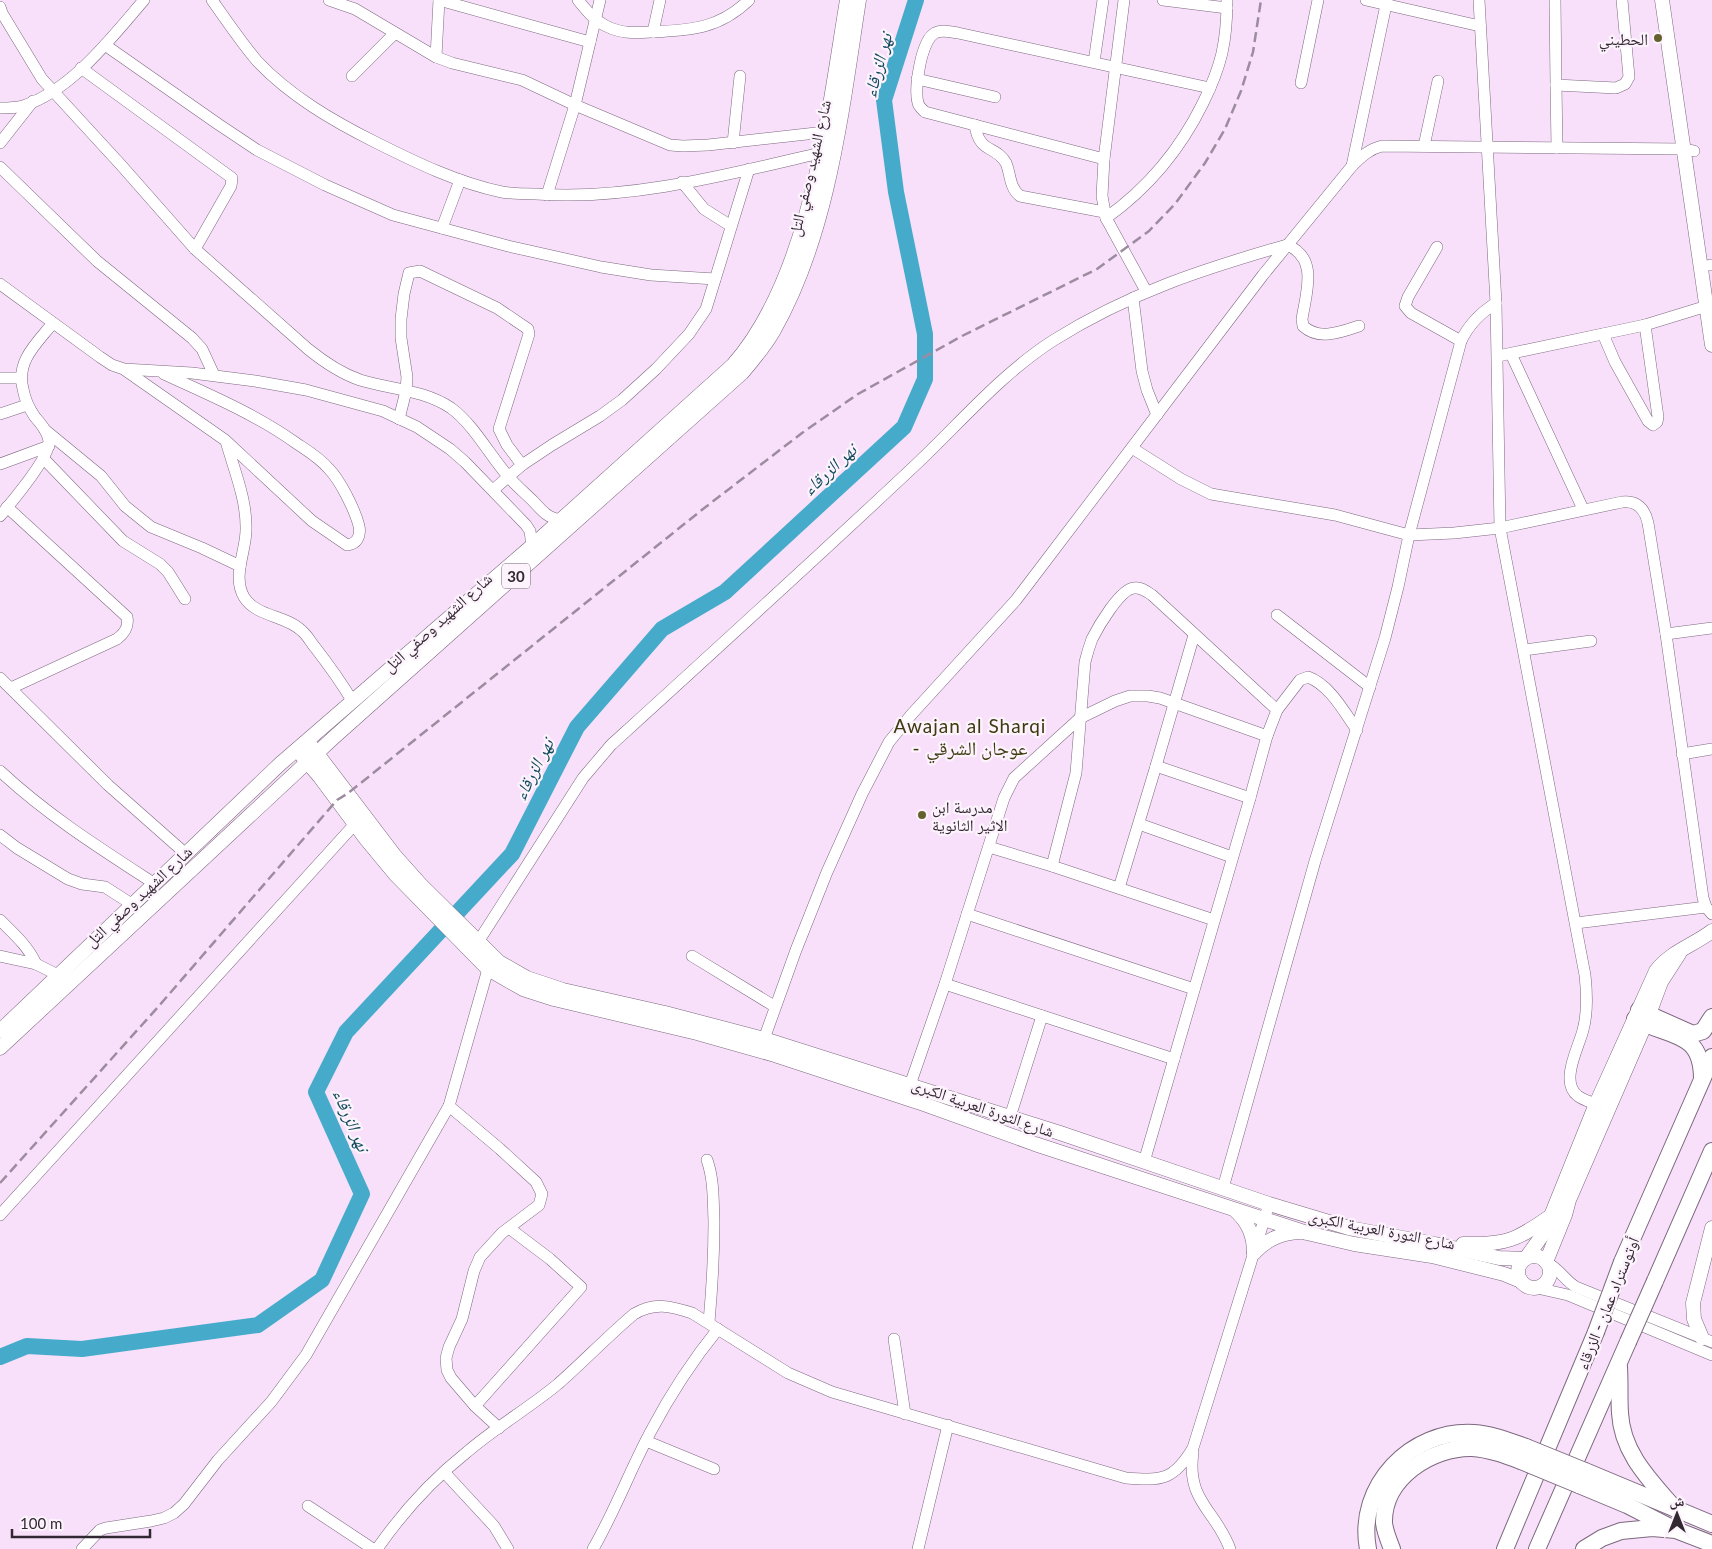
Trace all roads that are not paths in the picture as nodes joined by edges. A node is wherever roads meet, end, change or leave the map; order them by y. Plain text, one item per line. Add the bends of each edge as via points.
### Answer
1 (144, 0) edge
2 (212, 0) edge
3 (329, 0) edge
4 (439, 0) edge
5 (578, 0) edge
6 (600, 0) edge
7 (660, 0) edge
8 (749, 0) edge
9 (847, 0) edge
10 (859, 0) edge
11 (1103, 0) edge
12 (1124, 0) edge
13 (1163, 0) edge
14 (1318, 0) edge
15 (1366, 0) edge
16 (1479, 0) edge
17 (1555, 0) edge
18 (1622, 0) edge
19 (1662, 0) edge
20 (1670, 0) edge
21 (1387, 2) edge
22 (1227, 4) edge
23 (1, 11) edge
24 (595, 19) junction
25 (1480, 26) junction
26 (653, 32) junction
27 (395, 33) junction
28 (590, 42) junction
29 (106, 45) junction
30 (436, 57) junction
31 (1094, 62) junction
32 (1116, 66) junction
33 (81, 68) junction
34 (352, 76) dead end
35 (740, 76) dead end
36 (917, 79) junction
37 (1438, 81) dead end
38 (1301, 83) dead end
39 (1556, 85) junction
40 (1210, 88) junction
41 (52, 92) junction
42 (995, 96) dead end
43 (34, 101) junction
44 (575, 105) junction
45 (0, 108) edge
46 (975, 125) junction
47 (824, 132) junction
48 (733, 142) junction
49 (0, 143) edge
50 (1424, 146) junction
51 (1488, 146) junction
52 (1557, 148) junction
53 (1689, 150) junction
54 (820, 153) junction
55 (1104, 159) junction
56 (1352, 166) junction
57 (0, 167) edge
58 (749, 169) junction
59 (460, 180) junction
60 (682, 182) junction
61 (547, 195) junction
62 (1105, 215) junction
63 (732, 226) junction
64 (442, 228) junction
65 (1288, 245) junction
66 (1437, 247) dead end
67 (195, 249) junction
68 (1711, 270) edge
69 (715, 279) junction
70 (0, 284) edge
71 (1146, 291) junction
72 (1132, 298) junction
73 (1496, 303) junction
74 (1707, 306) junction
75 (53, 323) junction
76 (1645, 325) junction
77 (1359, 326) dead end
78 (1603, 334) junction
79 (1461, 341) junction
80 (1712, 345) edge
81 (1511, 354) junction
82 (1498, 356) junction
83 (124, 369) junction
84 (158, 371) junction
85 (214, 374) junction
86 (0, 378) edge
87 (20, 378) junction
88 (406, 391) junction
89 (27, 406) junction
90 (0, 414) edge
91 (1157, 415) junction
92 (399, 419) junction
93 (45, 430) junction
94 (225, 440) junction
95 (49, 446) junction
96 (1132, 448) junction
97 (43, 458) junction
98 (0, 464) edge
99 (522, 465) junction
100 (508, 477) junction
101 (493, 490) junction
102 (1583, 509) junction
103 (4, 512) edge
104 (562, 520) junction
105 (1500, 528) junction
106 (1409, 535) junction
107 (532, 546) junction
108 (240, 566) junction
109 (185, 599) dead end
110 (1277, 615) dead end
111 (1712, 628) edge
112 (1666, 634) junction
113 (1194, 635) junction
114 (1591, 641) dead end
115 (1524, 650) junction
116 (0, 678) edge
117 (1370, 687) junction
118 (11, 688) junction
119 (353, 702) junction
120 (1174, 703) junction
121 (1277, 710) junction
122 (1080, 718) junction
123 (1357, 730) junction
124 (1267, 736) junction
125 (332, 739) junction
126 (307, 740) junction
127 (1712, 749) edge
128 (296, 750) junction
129 (1682, 754) junction
130 (312, 757) junction
131 (1156, 766) junction
132 (0, 771) edge
133 (326, 775) junction
134 (285, 783) junction
135 (1250, 798) junction
136 (354, 824) junction
137 (1139, 824) junction
138 (0, 835) edge
139 (989, 847) junction
140 (186, 854) junction
141 (1232, 856) junction
142 (1052, 866) junction
143 (155, 884) junction
144 (1119, 888) junction
145 (133, 905) junction
146 (433, 905) junction
147 (1709, 911) edge
148 (967, 914) junction
149 (0, 920) edge
150 (1214, 920) junction
151 (1576, 923) junction
152 (455, 928) junction
153 (1712, 931) edge
154 (478, 942) junction
155 (0, 956) edge
156 (692, 956) dead end
157 (36, 964) junction
158 (488, 970) junction
159 (58, 975) junction
160 (945, 984) junction
161 (1194, 989) junction
162 (774, 1006) junction
163 (1042, 1016) junction
164 (1642, 1017) junction
165 (1712, 1017) edge
166 (0, 1031) edge
167 (764, 1039) junction
168 (0, 1048) edge
169 (1712, 1057) edge
170 (1174, 1058) junction
171 (1702, 1080) junction
172 (910, 1085) junction
173 (1596, 1104) junction
174 (449, 1106) junction
175 (1010, 1117) junction
176 (1712, 1150) edge
177 (708, 1160) dead end
178 (1144, 1162) junction
179 (1223, 1188) junction
180 (1269, 1204) junction
181 (1228, 1206) junction
182 (0, 1215) edge
183 (1552, 1215) junction
184 (1264, 1218) junction
185 (509, 1228) junction
186 (1712, 1228) edge
187 (1306, 1233) junction
188 (1435, 1244) junction
189 (1254, 1253) junction
190 (1526, 1259) junction
191 (1546, 1263) junction
192 (1521, 1281) junction
193 (1537, 1288) junction
194 (714, 1326) junction
195 (894, 1339) dead end
196 (1707, 1340) edge
197 (1712, 1355) edge
198 (1619, 1364) junction
199 (475, 1406) junction
200 (905, 1414) junction
201 (948, 1425) junction
202 (499, 1428) junction
203 (646, 1441) junction
204 (1193, 1448) junction
205 (1523, 1454) junction
206 (714, 1469) dead end
207 (444, 1472) junction
208 (1582, 1478) junction
209 (308, 1506) dead end
210 (1674, 1508) junction
211 (1712, 1524) edge
212 (1682, 1532) junction
213 (1712, 1544) edge
214 (82, 1549) edge
215 (375, 1549) edge
216 (508, 1549) edge
217 (593, 1549) edge
218 (918, 1549) edge
219 (1230, 1549) edge
220 (1368, 1549) edge
221 (1392, 1549) edge
222 (1505, 1549) edge
223 (1537, 1549) edge
224 (1584, 1549) edge

1 - 29 street
2 - 59 street via 257,60 301,98 364,136
3 - 27 street via 355,10
4 - 28 street
4 - 30 street
5 - 24 street
6 - 24 street
7 - 26 street
8 - 26 street via 736,12 704,26
9 - 47 main road, شارع الشهيد وصفي التل / 30
10 - 125 main road, شارع الشهيد وصفي التل / 30 via 834,151 818,217 785,310 765,345 742,373
11 - 31 street
12 - 32 street
13 - 22 street
14 - 38 street
15 - 21 street
16 - 25 street
17 - 39 street
18 - 39 street via 1628,81 1616,88
19 - 53 main road
20 - 53 main road
21 - 25 street
21 - 56 street
22 - 40 street via 1222,55
23 - 41 street via 30,62
24 - 26 street via 633,34
24 - 28 street
25 - 51 street
27 - 30 street
27 - 34 street
28 - 44 street
29 - 33 street
29 - 64 street via 257,150 362,202
30 - 44 street via 522,80
31 - 32 street
31 - 36 street via 958,33 939,32 929,39
32 - 40 street
32 - 55 street
33 - 41 street
33 - 67 street via 232,178 231,186
35 - 48 street
36 - 42 street
36 - 46 street via 917,101 921,109
37 - 50 street
39 - 52 street
40 - 62 street via 1184,137 1166,162 1127,202
41 - 43 street
41 - 67 street
43 - 45 street
43 - 49 street
44 - 48 street via 670,144 696,146
44 - 61 street
46 - 55 street
46 - 62 street via 976,135 983,145 1004,160 1013,187 1020,196
47 - 48 street
47 - 54 main road, شارع الشهيد وصفي التل / 30
50 - 51 street
50 - 56 street via 1377,148
51 - 52 street
51 - 73 street
52 - 53 street
53 - 68 main road
53 - 74 main road
54 - 58 street
54 - 104 main road, شارع الشهيد وصفي التل / 30 via 807,209 786,274 745,351
55 - 62 street via 1102,196
56 - 65 street
57 - 85 street via 97,261 192,338 202,349
58 - 60 street
58 - 63 street
59 - 61 street via 504,192
59 - 64 street
60 - 61 street via 605,194
60 - 63 street via 704,209
62 - 71 street
63 - 69 street
64 - 69 street via 601,267 651,275
65 - 71 street
65 - 77 street via 1301,254 1308,270 1303,326 1321,334
65 - 91 street
66 - 79 street via 1405,306 1411,313
67 - 88 street via 326,363 360,379
69 - 99 street via 702,316 656,369 622,400
70 - 75 street
71 - 72 street
72 - 91 street via 1143,376
72 - 154 street via 1052,342 998,385 896,484 611,745 583,778
73 - 79 street via 1473,321
73 - 82 street
74 - 76 street
74 - 80 main road
75 - 83 street via 112,365
75 - 87 street via 29,354
76 - 78 street
76 - 78 street via 1658,417 1654,425 1648,421 1619,370
78 - 81 street
79 - 106 street
81 - 82 street
81 - 102 street
82 - 105 street
83 - 84 street
83 - 94 street
84 - 85 street
84 - 94 street via 240,408 321,460 331,470 359,526 357,541 347,545 312,521
85 - 92 street via 306,390 384,411
86 - 87 street
87 - 89 street
88 - 92 street
88 - 99 street via 401,319 410,273 420,271 497,308 528,329 499,428
88 - 100 street via 438,400 451,409 464,420
89 - 90 street
89 - 93 street
91 - 96 street
92 - 101 street via 450,449
93 - 95 street
93 - 108 street via 101,476 125,506 151,527
94 - 108 street via 246,519
95 - 97 street
95 - 98 street
96 - 106 street via 1212,494 1335,515
96 - 162 street via 1016,600 890,742 862,794 827,872
97 - 103 street
97 - 109 street via 123,541 160,564
99 - 100 street
100 - 101 street
100 - 104 street via 550,517
101 - 107 street via 526,525
102 - 105 street
102 - 112 street via 1629,501 1644,511
103 - 118 street via 128,622 124,633 117,639
104 - 107 main road, شارع الشهيد وصفي التل / 30
105 - 106 street
105 - 115 street
106 - 117 street
107 - 119 main road, شارع الشهيد وصفي التل / 30
108 - 119 street via 240,588 250,605 302,630 332,668
110 - 117 street
111 - 112 street
112 - 129 street
113 - 120 street
113 - 121 street
113 - 122 street via 1152,595 1142,589 1126,591 1101,624 1088,649
114 - 115 street
115 - 151 street
116 - 118 street
117 - 123 street
118 - 140 street via 108,785
119 - 126 main road, شارع الشهيد وصفي التل / 30
120 - 122 street via 1148,696 1130,696
120 - 124 street
120 - 131 street
121 - 123 street via 1300,680 1308,677 1327,690
121 - 124 street
122 - 139 street via 1014,778 1004,798
122 - 142 street via 1076,773
123 - 179 street via 1315,861
124 - 135 street
125 - 130 main road, شارع الشهيد وصفي التل / 30
125 - 133 main road
126 - 128 main road, شارع الشهيد وصفي التل / 30
126 - 130 main road
127 - 129 street
128 - 130 main road
128 - 140 main road, شارع الشهيد وصفي التل / 30
129 - 147 street via 1697,859
130 - 133 main road
130 - 134 main road, شارع الشهيد وصفي التل / 30
131 - 135 street
131 - 137 street
132 - 143 street via 61,822
133 - 134 main road
133 - 136 main road
133 - 146 main road
134 - 168 main road, شارع الشهيد وصفي التل / 30
135 - 141 street
136 - 146 main road via 395,874
136 - 182 street
137 - 141 street
137 - 144 street
138 - 145 street via 68,879 105,887
139 - 142 street
139 - 148 street
140 - 143 main road, شارع الشهيد وصفي التل / 30
141 - 150 street
142 - 144 street
143 - 145 main road, شارع الشهيد وصفي التل / 30
144 - 150 street
145 - 159 main road, شارع الشهيد وصفي التل / 30
146 - 152 main road
147 - 151 street
148 - 160 street
148 - 161 street
149 - 157 street via 21,940
150 - 161 street
151 - 173 street via 1586,1000 1583,1029 1570,1077 1574,1092
152 - 154 main road, شارع الثورة العربية الكبرى
152 - 158 main road, شارع الثورة العربية الكبرى
153 - 164 main road via 1680,952
154 - 167 main road, شارع الثورة العربية الكبرى via 499,962 544,985
155 - 157 street
156 - 162 street
157 - 159 street
158 - 174 street
158 - 181 main road, شارع الثورة العربية الكبرى via 537,994 767,1053
159 - 166 main road, شارع الشهيد وصفي التل / 30
160 - 163 street
160 - 172 street
161 - 170 street
162 - 167 street
163 - 170 street
163 - 175 street
164 - 165 highway via 1694,1034 1703,1031
164 - 171 highway via 1694,1046 1702,1064
164 - 173 main road
164 - 191 main road
167 - 172 main road, شارع الثورة العربية الكبرى
169 - 171 highway, أوتوستراد عمان - الزرقاء
170 - 178 street
171 - 222 highway, أوتوستراد عمان - الزرقاء, bridge via 1622,1262
172 - 175 main road, شارع الثورة العربية الكبرى
173 - 183 main road
174 - 185 street via 500,1149 542,1191 539,1205
174 - 214 street via 306,1355 271,1402 174,1513 151,1521 100,1530
175 - 178 main road, شارع الثورة العربية الكبرى
176 - 198 highway, أوتوستراد عمان - الزرقاء, bridge
177 - 194 street via 713,1188
178 - 179 main road, شارع الثورة العربية الكبرى
179 - 180 main road, شارع الثورة العربية الكبرى
180 - 184 street
180 - 188 main road, شارع الثورة العربية الكبرى via 1349,1228
181 - 184 main road, شارع الثورة العربية الكبرى
181 - 189 main road via 1246,1222 1253,1237
183 - 188 main road via 1533,1229 1503,1243
183 - 190 main road via 1539,1242
184 - 187 main road, شارع الثورة العربية الكبرى
184 - 189 street
185 - 199 street via 476,1264 467,1305 446,1358 451,1378
185 - 199 street via 581,1287
186 - 196 main road via 1693,1304 1694,1319
187 - 189 main road via 1282,1234
187 - 192 main road, شارع الثورة العربية الكبرى via 1432,1256
188 - 190 main road, شارع الثورة العربية الكبرى via 1499,1258
189 - 204 street
190 - 191 main road via 1539,1257
190 - 192 main road via 1518,1272
191 - 193 main road via 1550,1272 1547,1280
191 - 196 street via 1576,1287
192 - 193 main road via 1528,1287
193 - 197 street via 1568,1295
194 - 200 street via 788,1373 824,1389
194 - 202 street via 678,1308 644,1308 558,1384
194 - 203 street via 670,1395
195 - 200 street
198 - 210 highway via 1620,1414 1629,1449 1638,1465
198 - 223 highway, أوتوستراد عمان - الزرقاء
199 - 202 street
200 - 201 street
201 - 204 street via 1136,1479 1161,1479 1173,1473
201 - 218 street
202 - 207 street
203 - 206 street
203 - 217 street
204 - 219 street via 1195,1488
205 - 208 highway, bridge
205 - 220 highway via 1493,1436 1474,1433 1454,1434 1416,1447 1386,1472 1376,1488 1366,1522
205 - 221 highway via 1456,1449 1439,1453 1410,1470 1390,1494 1386,1508 1384,1523
207 - 215 street
207 - 216 street via 494,1526
208 - 210 highway
208 - 212 highway
209 - 215 street
210 - 211 highway
212 - 213 highway
212 - 224 highway via 1652,1528 1621,1531

